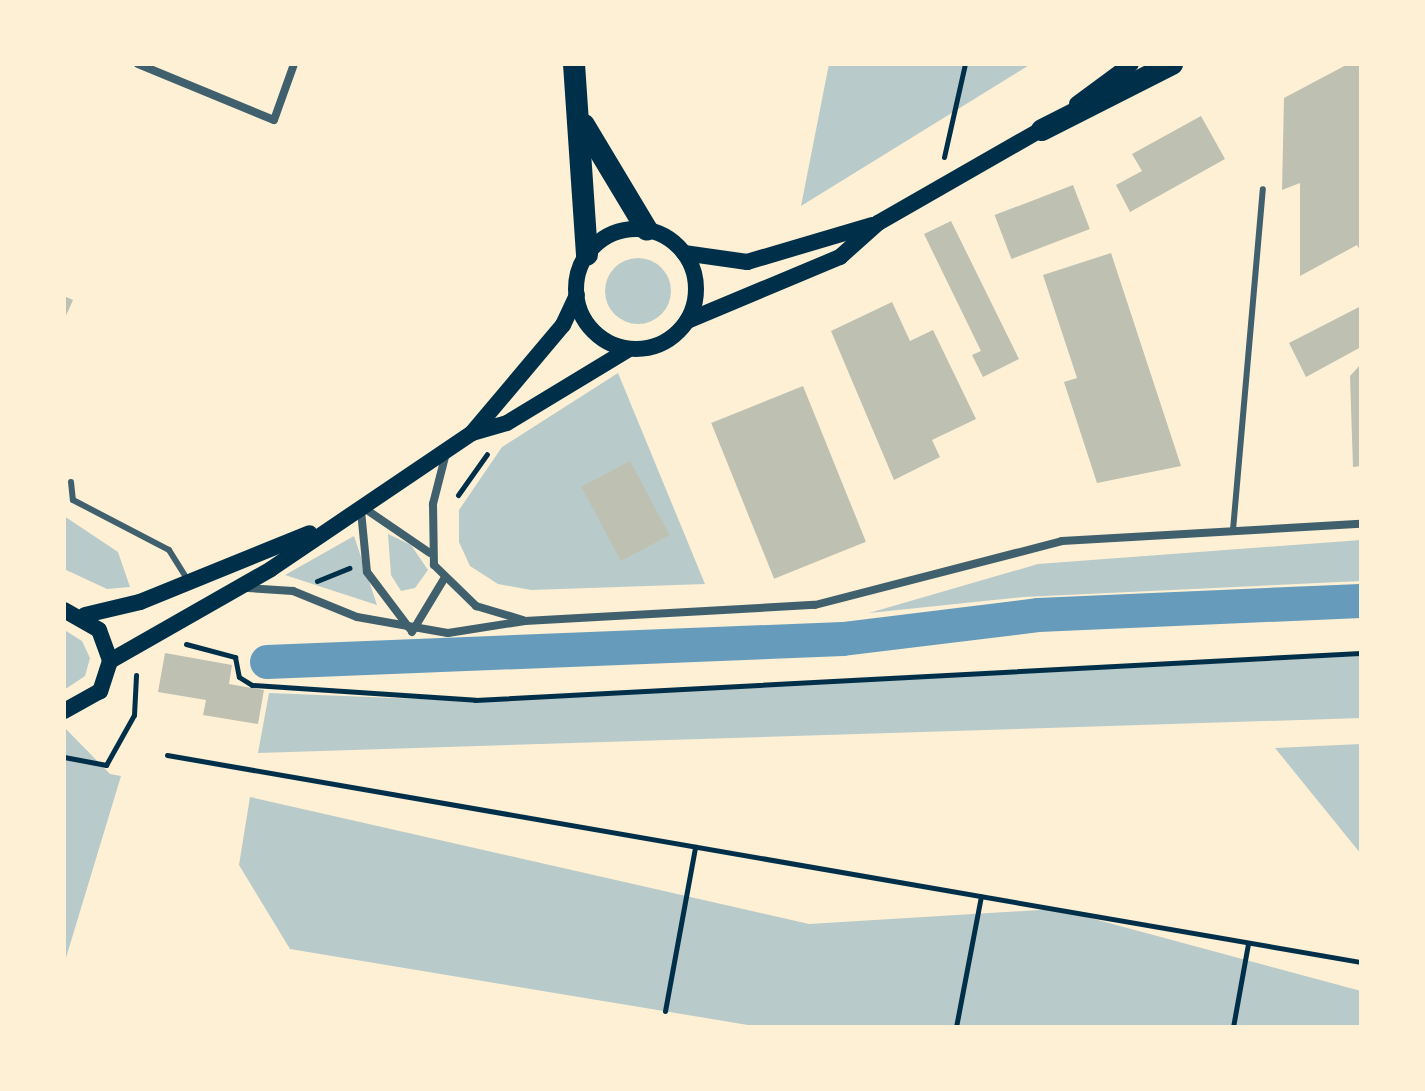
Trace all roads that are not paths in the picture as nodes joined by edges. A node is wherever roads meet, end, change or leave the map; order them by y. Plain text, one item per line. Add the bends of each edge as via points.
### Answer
1 (138, 64) edge
2 (294, 64) edge
3 (574, 64) edge
4 (1131, 64) edge
5 (1172, 64) edge
6 (580, 117) junction
7 (1042, 130) junction
8 (1263, 189) dead end
9 (878, 223) junction
10 (647, 230) junction
11 (684, 253) junction
12 (587, 255) junction
13 (577, 295) junction
14 (687, 321) junction
15 (629, 349) junction
16 (472, 433) junction
17 (446, 453) junction
18 (71, 482) dead end
19 (360, 506) junction
20 (1361, 524) edge
21 (326, 527) junction
22 (1233, 530) junction
23 (430, 553) junction
24 (444, 579) junction
25 (188, 581) junction
26 (230, 591) junction
27 (65, 609) edge
28 (85, 615) junction
29 (525, 621) junction
30 (412, 632) junction
31 (110, 661) junction
32 (64, 711) edge

1 - 2 street via 274,120
3 - 6 highway
4 - 7 main road
5 - 7 highway
6 - 10 highway
6 - 12 highway
7 - 9 main road
8 - 22 lane
9 - 11 main road via 747,262
9 - 14 main road via 840,257
10 - 11 main road
10 - 12 main road via 613,234
11 - 14 main road via 696,286
12 - 13 main road
13 - 15 main road via 593,331
13 - 16 main road via 563,325
14 - 15 main road via 662,344
15 - 16 main road via 507,423
16 - 17 main road
17 - 19 main road
17 - 23 street
18 - 25 lane via 73,500 169,550
19 - 21 main road
19 - 23 street
19 - 30 street via 367,572
20 - 22 street
21 - 25 main road
21 - 26 main road
22 - 29 street via 1062,541 815,605
23 - 24 street
24 - 29 street via 476,606
24 - 30 street
25 - 28 main road
26 - 30 street via 293,591
26 - 31 main road
27 - 28 main road
28 - 31 main road via 107,644
29 - 30 street
31 - 32 main road via 100,691

